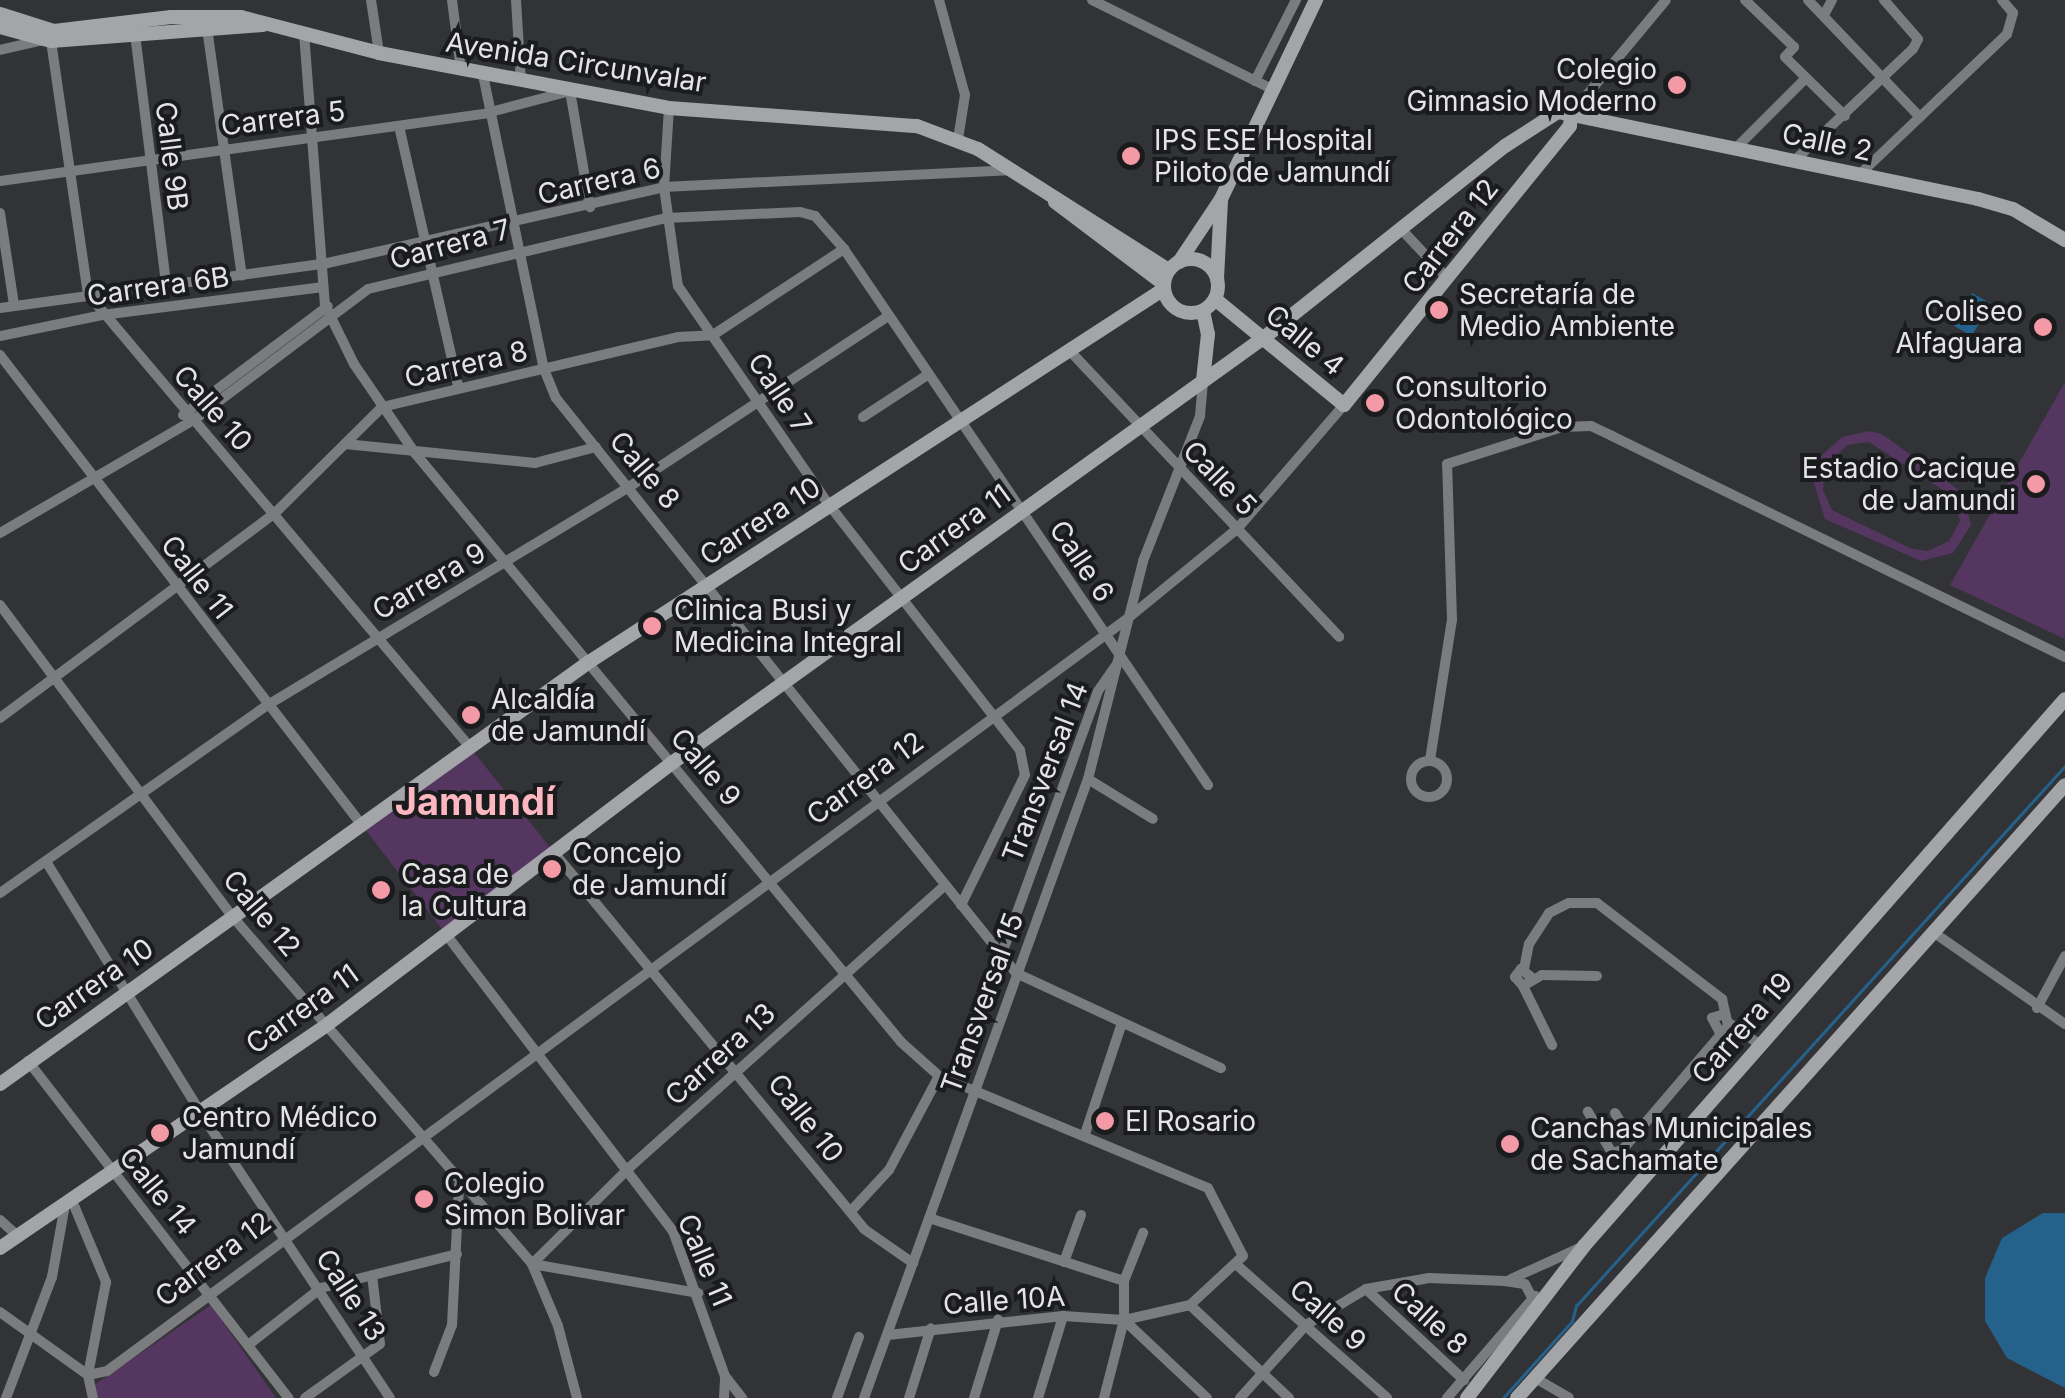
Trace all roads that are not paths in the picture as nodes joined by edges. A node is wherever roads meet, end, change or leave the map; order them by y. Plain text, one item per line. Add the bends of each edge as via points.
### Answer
1 (372, 0) edge
2 (452, 0) edge
3 (516, 0) edge
4 (939, 0) edge
5 (1092, 0) edge
6 (1296, 0) edge
7 (1316, 0) edge
8 (1666, 0) edge
9 (1745, 0) edge
10 (1808, 0) edge
11 (1832, 0) edge
12 (1884, 0) edge
13 (2002, 0) edge
14 (0, 14) edge
15 (1824, 15) junction
16 (263, 25) junction
17 (0, 27) edge
18 (207, 28) junction
19 (304, 33) junction
20 (135, 34) junction
21 (47, 41) junction
22 (0, 50) edge
23 (379, 53) junction
24 (461, 70) junction
25 (483, 74) junction
26 (1806, 78) junction
27 (1882, 78) junction
28 (521, 81) junction
29 (1255, 81) junction
30 (1274, 90) junction
31 (570, 91) junction
32 (669, 108) junction
33 (487, 113) junction
34 (1571, 114) junction
35 (1845, 116) junction
36 (1920, 118) junction
37 (400, 126) junction
38 (308, 139) junction
39 (958, 139) junction
40 (224, 148) junction
41 (1735, 149) junction
42 (149, 157) junction
43 (1794, 161) junction
44 (1010, 170) junction
45 (68, 171) junction
46 (1860, 175) junction
47 (0, 180) edge
48 (664, 187) junction
49 (1221, 199) junction
50 (590, 207) junction
51 (0, 212) edge
52 (815, 216) joint
53 (666, 218) junction
54 (512, 224) junction
55 (1402, 229) junction
56 (2065, 240) edge
57 (427, 244) junction
58 (844, 248) junction
59 (518, 249) junction
60 (324, 264) junction
61 (433, 269) junction
62 (242, 276) junction
63 (1169, 276) junction
64 (1448, 278) junction
65 (1217, 280) junction
66 (166, 283) junction
67 (323, 286) junction
68 (88, 294) junction
69 (14, 305) junction
70 (1209, 305) junction
71 (325, 306) junction
72 (339, 307) junction
73 (0, 308) edge
74 (102, 315) junction
75 (887, 317) junction
76 (330, 320) junction
77 (713, 335) junction
78 (0, 336) edge
79 (1266, 336) junction
80 (1069, 350) junction
81 (0, 355) edge
82 (544, 369) junction
83 (926, 376) junction
84 (1203, 382) junction
85 (458, 386) junction
86 (760, 404) junction
87 (1344, 406) junction
88 (382, 407) junction
89 (186, 410) junction
90 (864, 416) dead end
91 (195, 419) junction
92 (180, 423) junction
93 (957, 423) junction
94 (1138, 428) junction
95 (345, 444) junction
96 (596, 447) junction
97 (415, 453) junction
98 (1181, 470) junction
99 (90, 479) junction
100 (629, 487) junction
101 (830, 506) junction
102 (1022, 511) junction
103 (274, 514) junction
104 (1237, 529) junction
105 (0, 533) edge
106 (505, 564) junction
107 (711, 584) junction
108 (176, 586) junction
109 (899, 599) junction
110 (0, 605) edge
111 (1127, 619) junction
112 (1103, 632) junction
113 (376, 637) junction
114 (1339, 638) dead end
115 (2065, 657) edge
116 (1117, 661) junction
117 (589, 662) junction
118 (58, 680) junction
119 (788, 681) junction
120 (2065, 699) edge
121 (266, 706) junction
122 (994, 714) junction
123 (0, 718) edge
124 (469, 746) junction
125 (1430, 760) dead end
126 (672, 763) junction
127 (1088, 779) junction
128 (1208, 785) dead end
129 (2065, 785) edge
130 (140, 796) junction
131 (881, 799) junction
132 (1153, 819) dead end
133 (361, 824) junction
134 (556, 855) junction
135 (47, 863) junction
136 (770, 878) junction
137 (944, 885) junction
138 (0, 893) edge
139 (961, 905) junction
140 (232, 916) junction
141 (1933, 932) junction
142 (446, 934) junction
143 (1001, 956) junction
144 (2065, 956) edge
145 (650, 968) junction
146 (847, 970) junction
147 (1016, 973) junction
148 (1596, 976) dead end
149 (1526, 977) junction
150 (126, 992) junction
151 (2037, 1008) junction
152 (1727, 1019) junction
153 (328, 1024) junction
154 (2065, 1024) edge
155 (1121, 1026) junction
156 (1761, 1044) junction
157 (1552, 1045) dead end
158 (538, 1049) junction
159 (28, 1061) junction
160 (738, 1068) junction
161 (1221, 1068) dead end
162 (939, 1076) junction
163 (2, 1078) edge
164 (975, 1089) junction
165 (200, 1112) junction
166 (1588, 1112) dead end
167 (1615, 1113) dead end
168 (1086, 1134) junction
169 (1632, 1139) junction
170 (420, 1140) junction
171 (630, 1167) junction
172 (114, 1172) junction
173 (459, 1184) junction
174 (68, 1206) junction
175 (852, 1212) junction
176 (1081, 1215) dead end
177 (929, 1218) junction
178 (0, 1220) edge
179 (1144, 1233) dead end
180 (286, 1236) junction
181 (20, 1238) junction
182 (1584, 1246) junction
183 (0, 1248) edge
184 (457, 1254) junction
185 (1240, 1261) junction
186 (1064, 1262) junction
187 (532, 1264) junction
188 (913, 1264) junction
189 (372, 1275) junction
190 (1505, 1280) junction
191 (1123, 1287) junction
192 (321, 1288) junction
193 (1366, 1289) junction
194 (211, 1292) junction
195 (698, 1292) junction
196 (1536, 1302) junction
197 (1190, 1304) junction
198 (0, 1312) edge
199 (1124, 1314) junction
200 (1062, 1316) junction
201 (998, 1320) junction
202 (1306, 1324) junction
203 (931, 1328) junction
204 (888, 1334) junction
205 (32, 1337) junction
206 (859, 1337) dead end
207 (248, 1345) junction
208 (364, 1357) junction
209 (434, 1372) dead end
210 (1261, 1374) junction
211 (88, 1375) junction
212 (725, 1376) junction
213 (1535, 1378) junction
214 (1464, 1380) junction
215 (1107, 1396) edge
216 (6, 1398) edge
217 (93, 1398) edge
218 (288, 1398) edge
219 (305, 1398) edge
220 (390, 1398) edge
221 (577, 1398) edge
222 (724, 1398) edge
223 (742, 1398) edge
224 (838, 1398) edge
225 (864, 1398) edge
226 (910, 1398) edge
227 (974, 1398) edge
228 (1038, 1398) edge
229 (1207, 1398) edge
230 (1240, 1398) edge
231 (1289, 1398) edge
232 (1387, 1398) edge
233 (1448, 1398) edge
234 (1466, 1398) edge
235 (1517, 1398) edge
236 (1569, 1398) edge

1 - 23 street
2 - 24 street
3 - 28 street
4 - 39 street via 965,94
5 - 29 street
6 - 29 street
7 - 30 main road, Carrera 10
8 - 34 street, Carrera 11
9 - 26 street via 1794,47 1785,56
10 - 15 street
11 - 15 street
12 - 27 street via 1918,39
13 - 36 street via 2013,13 2007,34
14 - 16 main road, Avenida Circunvalar via 54,31 171,16 241,17
15 - 27 street
16 - 18 main road, Avenida Circunvalar
16 - 19 main road, Avenida Circunvalar
17 - 21 main road, Avenida Circunvalar
18 - 20 main road, Avenida Circunvalar
18 - 40 street
19 - 23 main road, Avenida Circunvalar
19 - 38 street, Calle 9
20 - 21 main road, Avenida Circunvalar
20 - 42 street, Calle 9B
21 - 22 street
21 - 45 street, Calle 10
23 - 24 main road, Avenida Circunvalar
24 - 25 main road, Avenida Circunvalar
25 - 28 main road, Avenida Circunvalar
25 - 33 street, Calle 8
26 - 35 street
26 - 41 street
27 - 35 street
27 - 36 street
28 - 31 main road, Avenida Circunvalar
29 - 30 street
30 - 49 main road, Carrera 10
31 - 32 main road, Avenida Circunvalar
31 - 33 street, Carrera 5
31 - 50 street
32 - 39 main road, Avenida Circunvalar via 872,120
32 - 48 street, Calle 7
33 - 37 street, Carrera 5
33 - 54 street, Calle 8
34 - 41 main road, Calle 2
34 - 55 main road, Carrera 11 via 1558,112 1505,146
34 - 64 main road, Carrera 12 via 1570,126
35 - 43 street
36 - 46 street
37 - 38 street, Carrera 5
37 - 57 street
38 - 40 street, Carrera 5
38 - 60 street, Calle 9
39 - 44 main road, Avenida Circunvalar
40 - 42 street, Carrera 5
40 - 62 street
41 - 43 main road, Calle 2
42 - 45 street, Carrera 5
42 - 66 street, Calle 9B
43 - 46 main road, Calle 2
44 - 48 street, Carrera 6
44 - 63 main road, Avenida Circunvalar
45 - 47 street, Carrera 5
45 - 68 street, Calle 10
46 - 56 main road, Calle 2 via 2013,209
48 - 50 street, Carrera 6
48 - 53 street, Calle 7
49 - 63 main road, Carrera 10
49 - 65 main road, Carrera 10
50 - 54 street, Carrera 6
51 - 69 street
52 - 53 street, Carrera 7
52 - 58 street, Calle 6
53 - 59 street, Carrera 7
53 - 77 street, Calle 7 via 678,286
54 - 57 street, Carrera 6
54 - 59 street, Calle 8
55 - 64 street
55 - 79 main road, Carrera 11
57 - 60 street, Carrera 6
57 - 61 street
58 - 75 street, Calle 6
58 - 77 street, Carrera 8
59 - 61 street, Carrera 7
59 - 82 street, Calle 8
60 - 62 street, Carrera 6
60 - 67 street, Calle 9
61 - 72 street, Carrera 7 via 368,289
61 - 85 street
62 - 66 street, Carrera 6
63 - 65 main road via 1207,264
63 - 70 main road, Calle 4 via 1177,310
63 - 80 main road, Carrera 10
64 - 87 main road, Carrera 12
65 - 70 main road, Carrera 10
66 - 68 street, Carrera 6
67 - 71 street, Calle 9
67 - 74 street, Carrera 6B
68 - 69 street, Carrera 6
68 - 74 street, Calle 10
69 - 73 street, Carrera 6
70 - 79 main road, Calle 4
70 - 84 main road
71 - 72 street
71 - 76 street, Calle 9
71 - 89 street
72 - 76 street, Carrera 7
74 - 78 street, Carrera 6B
74 - 89 street, Calle 10
75 - 83 street, Calle 6
75 - 86 street, Carrera 9
76 - 88 street, Calle 9
76 - 91 street, Carrera 7
77 - 82 street, Carrera 8
77 - 86 street, Calle 7
79 - 84 main road, Carrera 11
79 - 87 main road, Calle 4
80 - 93 main road, Carrera 10
80 - 94 street, Calle 5
81 - 99 street, Calle 11
82 - 85 street, Carrera 8
82 - 96 street, Calle 8 via 556,398
83 - 90 street
83 - 93 street, Calle 6
84 - 94 main road, Carrera 11
84 - 98 street via 1200,416
85 - 88 street, Carrera 8
86 - 100 street, Carrera 9
86 - 101 street, Calle 7
87 - 104 street, Carrera 12
88 - 95 street, Carrera 8
88 - 97 street, Calle 9
89 - 91 street, Calle 10
89 - 92 street
91 - 92 street, Carrera 7
91 - 103 street, Calle 10
92 - 99 street, Carrera 7
93 - 101 main road, Carrera 10
93 - 102 street, Calle 6
94 - 98 street, Calle 5
94 - 102 main road, Carrera 11
95 - 97 street
95 - 103 street, Carrera 8
96 - 97 street via 535,463
96 - 100 street, Calle 8
97 - 106 street, Calle 9
98 - 104 street, Calle 5
98 - 111 street
99 - 105 street, Carrera 7
99 - 108 street, Calle 11
100 - 106 street, Carrera 9
100 - 107 street, Calle 8
101 - 107 main road, Carrera 10
101 - 109 street, Calle 7
102 - 109 main road, Carrera 11
102 - 112 street, Calle 6
103 - 108 street, Carrera 8
103 - 113 street, Calle 10
104 - 111 street, Carrera 12
104 - 114 street, Calle 5
106 - 113 street, Carrera 9
106 - 117 street, Calle 9
107 - 117 main road, Carrera 10
107 - 119 street, Calle 8
108 - 118 street, Carrera 8
108 - 121 street, Calle 11
109 - 119 main road, Carrera 11
109 - 122 street, Calle 7
110 - 118 street, Calle 12
111 - 112 street, Carrera 12
111 - 116 street, Transversal 15
112 - 116 street, Calle 6
112 - 122 street, Carrera 12
113 - 121 street, Carrera 9
113 - 124 street, Calle 10
115 - 125 street via 1591,426 1562,427 1447,464 1452,620
116 - 127 street, Transversal 15
116 - 128 street, Calle 6
116 - 143 street, Transversal 14 via 1098,691
117 - 124 main road, Carrera 10
117 - 126 street, Calle 9
118 - 123 street, Carrera 8
118 - 130 street, Calle 12
119 - 126 main road, Carrera 11
119 - 131 street, Calle 8
120 - 156 main road, Carrera 19
121 - 130 street, Carrera 9
121 - 133 street, Calle 11
122 - 131 street, Carrera 12
122 - 139 street, Calle 7 via 1025,763
124 - 133 main road, Carrera 10
126 - 134 main road, Carrera 11
126 - 136 street, Calle 9
127 - 132 street
127 - 147 street, Transversal 15
129 - 141 main road
130 - 135 street, Carrera 9
130 - 140 street, Calle 12
131 - 136 street, Carrera 12
131 - 137 street, Calle 8
133 - 140 main road, Carrera 10
134 - 142 main road, Carrera 11
134 - 145 street, Calle 10
135 - 138 street, Carrera 9
135 - 150 street, Calle 13
136 - 145 street, Carrera 12
136 - 146 street, Calle 9
137 - 139 street, Calle 8
137 - 146 street, Carrera 13
139 - 143 street, Calle 8
140 - 150 main road, Carrera 10
140 - 153 street, Calle 12
141 - 151 street
141 - 213 main road
142 - 153 main road, Carrera 11
142 - 158 street, Calle 11
143 - 147 street, Calle 8
144 - 151 street
145 - 158 street, Carrera 12
145 - 160 street, Calle 10
146 - 160 street, Carrera 13
146 - 162 street, Calle 9 via 901,1042
147 - 155 street
147 - 164 street, Transversal 15
148 - 149 street
149 - 152 street via 1529,944 1549,913 1569,902 1597,903 1722,999
149 - 157 street
150 - 159 main road, Carrera 10
150 - 165 street, Calle 13
151 - 154 street
152 - 156 street
152 - 169 street
153 - 165 main road, Carrera 11
153 - 170 street, Calle 12
155 - 161 street
155 - 168 street
156 - 182 main road, Carrera 19
158 - 170 street, Carrera 12
158 - 171 street, Calle 11
159 - 163 main road, Carrera 10
159 - 172 street, Calle 14
160 - 171 street, Carrera 13
160 - 175 street, Calle 10
162 - 164 street, Calle 9
162 - 175 street via 889,1170
164 - 168 street, Calle 9
164 - 177 street, Transversal 15
165 - 172 main road, Carrera 11
165 - 180 street, Calle 13
166 - 169 street via 1612,1152
167 - 169 street
168 - 185 street, Calle 9 via 1208,1188
170 - 173 street, Calle 12
170 - 180 street, Carrera 12
171 - 187 street, Carrera 13
171 - 195 street, Calle 11 via 673,1231
172 - 174 main road, Carrera 11
172 - 194 street, Calle 14
173 - 184 street
173 - 187 street, Calle 12
174 - 181 main road, Carrera 11
174 - 205 street
174 - 211 street via 106,1282
175 - 188 street, Calle 10 via 877,1241
176 - 186 street
177 - 186 street
177 - 188 street, Transversal 15
178 - 181 street
179 - 191 street
180 - 192 street, Calle 13
180 - 194 street, Carrera 12
181 - 183 main road, Carrera 11
182 - 190 street
182 - 196 main road, Carrera 19
184 - 189 street
184 - 209 street via 452,1325
185 - 197 street
185 - 202 street, Calle 9
186 - 191 street
187 - 195 street
187 - 221 street, Calle 12
188 - 204 street, Transversal 15
189 - 192 street
189 - 208 street via 380,1344
190 - 193 street via 1429,1278
190 - 196 street via 1526,1284
191 - 199 street
192 - 207 street
192 - 208 street, Calle 13
193 - 202 street
193 - 214 street, Calle 8
194 - 207 street, Calle 14
194 - 211 street, Carrera 12 via 107,1371
195 - 212 street, Calle 11
196 - 214 street, Carrera 19
196 - 234 main road, Carrera 19
197 - 199 street, Calle 10A
197 - 210 street
198 - 205 street
199 - 200 street, Calle 10A
199 - 215 street
199 - 229 street
200 - 201 street, Calle 10A
200 - 228 street
201 - 203 street, Calle 10A
201 - 227 street
202 - 210 street
202 - 232 street, Calle 9
203 - 204 street, Calle 10A
203 - 226 street
204 - 225 street, Transversal 15
205 - 211 street
205 - 216 street
206 - 224 street
207 - 218 street, Calle 14
208 - 219 street
208 - 220 street, Calle 13
210 - 230 street
210 - 231 street
211 - 217 street
212 - 222 street, Calle 11
212 - 223 street, Calle 11
213 - 235 main road
213 - 236 street
214 - 233 street, Carrera 19

